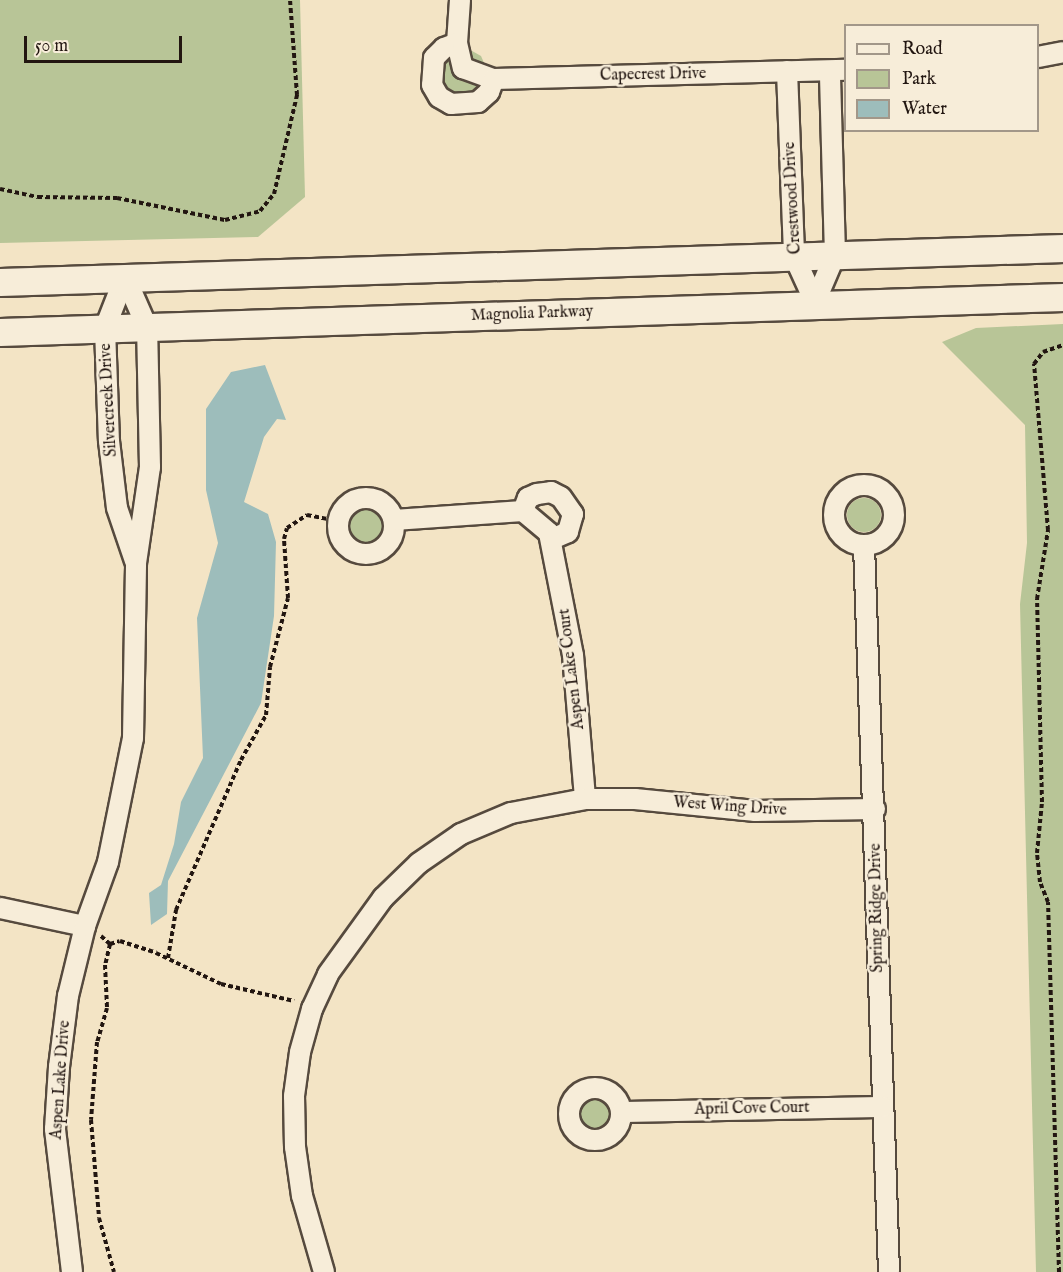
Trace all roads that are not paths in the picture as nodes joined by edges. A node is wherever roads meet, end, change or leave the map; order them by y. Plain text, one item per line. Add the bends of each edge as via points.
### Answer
1 (460, 0) edge
2 (457, 43) junction
3 (1063, 51) edge
4 (1039, 57) edge
5 (788, 71) junction
6 (838, 71) edge
7 (494, 79) junction
8 (1063, 248) edge
9 (835, 255) junction
10 (794, 256) junction
11 (125, 278) junction
12 (0, 282) edge
13 (1063, 297) edge
14 (815, 302) junction
15 (147, 327) junction
16 (105, 328) junction
17 (0, 332) edge
18 (523, 511) junction
19 (394, 520) junction
20 (552, 539) junction
21 (864, 545) dead end
22 (136, 563) junction
23 (585, 799) junction
24 (875, 809) junction
25 (0, 908) edge
26 (85, 926) junction
27 (882, 1107) junction
28 (622, 1112) dead end
29 (72, 1272) edge
30 (324, 1272) edge
31 (889, 1272) edge

1 - 2 street
2 - 7 street, Capecrest Drive via 463,68
2 - 7 street via 434,58 432,85 439,97 451,104 478,102 489,92
3 - 4 street
5 - 6 street, Capecrest Drive
5 - 7 street, Capecrest Drive
5 - 10 street, Crestwood Drive
6 - 9 street
8 - 9 main road
9 - 10 main road
9 - 14 street
10 - 11 main road
10 - 14 street, Crestwood Drive
11 - 12 main road
11 - 15 street, Silvercreek Drive
11 - 16 street, Silvercreek Drive
13 - 14 main road, Magnolia Parkway
14 - 15 main road, Magnolia Parkway
15 - 16 main road, Magnolia Parkway
15 - 22 street, Silvercreek Drive via 150,467
16 - 17 main road, Magnolia Parkway
16 - 22 street, Silvercreek Drive via 109,441 117,508
18 - 19 street
18 - 20 street via 537,520
18 - 20 street via 528,498 537,494 551,492 561,497 573,514 568,532
19 - 19 street via 392,538 371,554 346,546 338,521 346,506 361,498 378,501
20 - 23 street, Aspen Lake Court via 573,655
21 - 24 street, Spring Ridge Drive
22 - 26 street, Silvercreek Drive via 133,738 108,862
23 - 24 street, West Wing Drive via 635,799 755,812
23 - 30 street via 511,813 461,834 419,863 355,932 312,1010 295,1085 295,1147 302,1196
24 - 27 street, Spring Ridge Drive
25 - 26 street
26 - 29 street, Aspen Lake Drive via 68,996 55,1129
27 - 28 street, April Cove Court
27 - 31 street, Spring Ridge Drive

